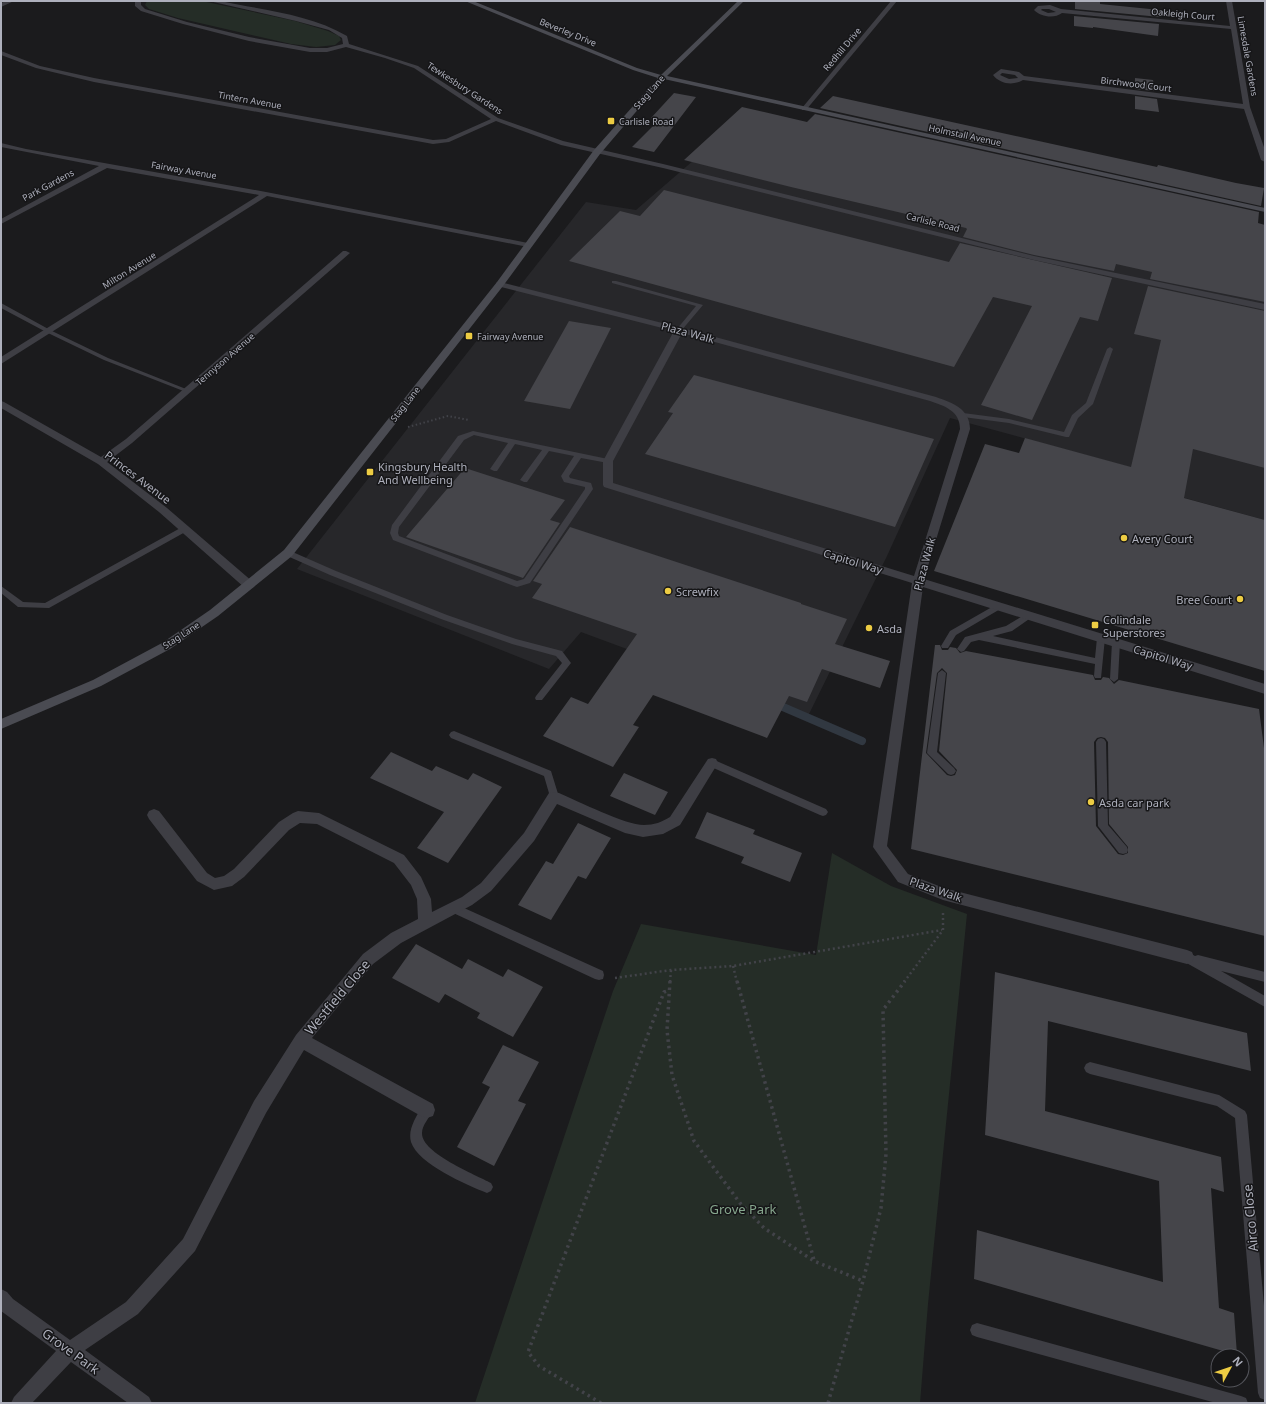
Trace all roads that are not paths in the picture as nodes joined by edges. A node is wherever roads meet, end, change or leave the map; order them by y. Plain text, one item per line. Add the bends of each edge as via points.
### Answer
1 (12, 1) edge
2 (138, 1) edge
3 (212, 1) edge
4 (468, 1) edge
5 (741, 1) edge
6 (894, 1) edge
7 (1229, 1) edge
8 (1, 5) edge
9 (1059, 11) dead end
10 (1234, 28) junction
11 (346, 45) junction
12 (1, 53) edge
13 (662, 77) junction
14 (1022, 78) dead end
15 (1248, 107) junction
16 (804, 109) junction
17 (496, 119) junction
18 (1, 145) edge
19 (597, 152) junction
20 (1265, 160) edge
21 (105, 166) junction
22 (266, 194) junction
23 (1265, 210) edge
24 (1, 222) edge
25 (528, 244) junction
26 (346, 253) dead end
27 (614, 282) dead end
28 (500, 284) junction
29 (1, 305) edge
30 (1265, 307) edge
31 (679, 330) junction
32 (50, 332) junction
33 (1110, 349) dead end
34 (1, 361) edge
35 (188, 390) junction
36 (1, 404) edge
37 (963, 415) junction
38 (513, 441) junction
39 (547, 448) junction
40 (579, 455) junction
41 (608, 461) junction
42 (101, 462) junction
43 (494, 470) dead end
44 (524, 480) dead end
45 (184, 529) junction
46 (288, 553) junction
47 (918, 581) junction
48 (250, 585) junction
49 (1, 589) edge
50 (999, 606) junction
51 (1029, 616) junction
52 (977, 636) junction
53 (1101, 638) junction
54 (1116, 642) junction
55 (945, 646) dead end
56 (961, 650) dead end
57 (1099, 662) junction
58 (942, 673) dead end
59 (1098, 676) dead end
60 (1114, 679) dead end
61 (1265, 689) edge
62 (539, 698) dead end
63 (1, 724) edge
64 (454, 735) dead end
65 (1101, 742) dead end
66 (712, 763) joint
67 (951, 771) dead end
68 (554, 797) junction
69 (823, 812) dead end
70 (154, 815) dead end
71 (1123, 850) dead end
72 (453, 908) junction
73 (425, 922) junction
74 (1187, 957) junction
75 (599, 975) road end
76 (1265, 977) edge
77 (1265, 1002) edge
78 (302, 1040) junction
79 (1090, 1068) dead end
80 (427, 1110) joint
81 (487, 1187) dead end
82 (1, 1298) edge
83 (977, 1330) dead end
84 (70, 1350) junction
85 (1265, 1393) edge
86 (20, 1403) edge
87 (143, 1403) edge
88 (1241, 1403) edge

1 - 8 street
2 - 11 street via 138,6 142,10 249,39 310,50 327,50
3 - 11 street via 331,29 345,37
4 - 13 street, Beverley Drive via 635,69
5 - 13 street, Stag Lane
6 - 16 street, Redhill Drive
7 - 10 street, Limesdale Gardens
9 - 10 street, Oakleigh Court
10 - 15 street, Limesdale Gardens
11 - 17 street, Tewkesbury Gardens via 416,67
12 - 17 street, Tintern Avenue via 38,67 94,80 433,142 447,140
13 - 16 street, Holmstall Avenue
13 - 19 street, Stag Lane
14 - 15 street, Birchwood Court
15 - 20 street, Limesdale Gardens
16 - 23 street, Holmstall Avenue
17 - 19 street, Tewkesbury Gardens via 560,143
18 - 21 street, Fairway Avenue
19 - 25 street, Stag Lane
19 - 30 street, Carlisle Road via 1034,258
21 - 22 street, Fairway Avenue
21 - 24 street, Park Gardens
22 - 25 street, Fairway Avenue
22 - 32 street, Milton Avenue
25 - 28 street, Stag Lane
26 - 35 street, Tennyson Avenue
27 - 31 lane via 700,305
28 - 31 street, Plaza Walk
28 - 46 street, Stag Lane
29 - 32 lane
31 - 37 street, Plaza Walk via 933,399
31 - 41 street, Capitol Way
32 - 34 street, Milton Avenue
32 - 35 lane via 106,359
33 - 37 lane via 1089,404 1075,417 1066,435 1009,421
35 - 42 street, Tennyson Avenue
36 - 42 street, Princes Avenue
37 - 47 street, Plaza Walk via 965,429
38 - 39 lane
38 - 40 lane via 473,433 461,438 395,527 396,538 518,584 525,583 589,489 588,485 565,478
38 - 43 lane
39 - 40 lane
39 - 44 lane
40 - 41 lane
41 - 47 street, Capitol Way via 608,485
42 - 45 street, Princes Avenue via 164,510
45 - 48 street, Princes Avenue
45 - 49 lane via 46,606 21,605
46 - 48 street, Stag Lane
46 - 62 lane via 444,617 515,642 558,653 567,663
47 - 50 street, Capitol Way
47 - 74 street, Plaza Walk via 880,847 903,878 943,894
48 - 63 street, Stag Lane via 188,632 136,663 83,690
50 - 51 street, Capitol Way
50 - 55 lane via 953,633
51 - 52 lane via 1009,629
51 - 53 street, Capitol Way
52 - 56 lane via 968,638
52 - 57 lane
53 - 54 street, Capitol Way
53 - 57 lane
54 - 60 lane
54 - 61 street, Capitol Way
57 - 59 lane
58 - 67 lane via 932,753
64 - 68 lane via 548,774
65 - 71 lane via 1103,826
66 - 68 street via 675,821 663,828 643,831 625,827
66 - 69 lane
68 - 72 street, Westfield Close via 529,837 486,887
70 - 73 street via 202,877 214,884 227,882 239,873 284,826 298,817 319,819 399,859 416,881 424,899
72 - 73 street, Westfield Close
72 - 75 lane
73 - 78 street, Westfield Close via 396,938 368,959
74 - 76 lane
74 - 77 lane, Plaza Walk
78 - 80 street
78 - 84 street, Westfield Close via 260,1107 189,1245 132,1308
79 - 85 lane, Airco Close via 1220,1101 1241,1115
80 - 81 lane via 416,1132 417,1141 422,1149 433,1158
82 - 84 street, Grove Park
83 - 88 lane
84 - 86 street, Westfield Close
84 - 87 street, Grove Park

